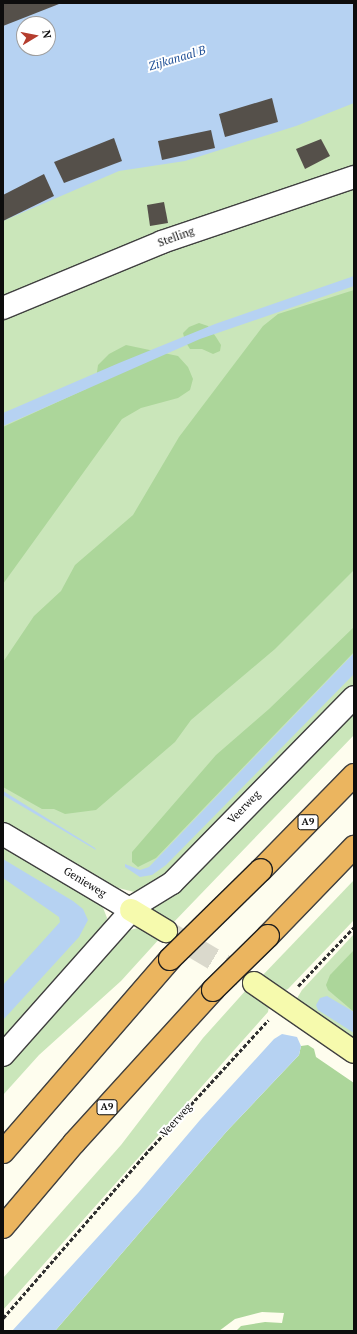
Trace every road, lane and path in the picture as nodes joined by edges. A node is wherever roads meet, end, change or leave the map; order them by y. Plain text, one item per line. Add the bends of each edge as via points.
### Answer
1 (354, 177) edge
2 (3, 308) edge
3 (354, 697) edge
4 (354, 775) edge
5 (3, 834) edge
6 (354, 847) edge
7 (131, 910) junction
8 (354, 927) edge
9 (166, 931) tunnel mouth
10 (254, 983) tunnel mouth
11 (283, 1003) junction
12 (354, 1052) edge
13 (3, 1055) edge
14 (3, 1152) edge
15 (3, 1227) edge
16 (3, 1318) edge

1 - 2 street, Stelling via 162,242
3 - 7 street, Veerweg via 172,883 141,900
4 - 14 highway, A9, bridge via 170,959
5 - 7 street, Genieweg
6 - 15 highway, A9, bridge via 213,990 74,1143
7 - 9 street, Genieweg
7 - 13 street, Veerweg
8 - 11 path, Veerweg
10 - 11 street
11 - 12 street
11 - 16 path, Veerweg via 160,1138

